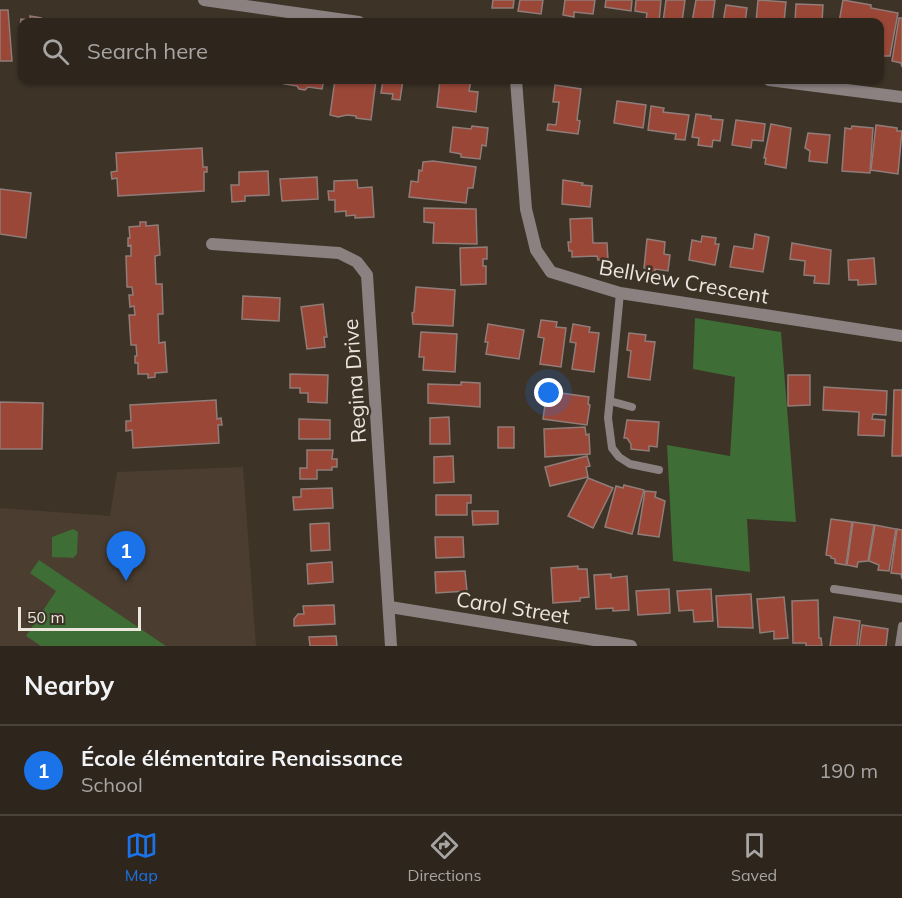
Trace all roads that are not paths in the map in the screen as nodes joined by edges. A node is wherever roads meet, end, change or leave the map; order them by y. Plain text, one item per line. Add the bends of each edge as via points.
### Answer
1 (204, 0) edge
2 (331, 18) edge
3 (516, 84) edge
4 (799, 84) edge
5 (902, 98) edge
6 (212, 244) dead end
7 (620, 293) junction
8 (902, 336) edge
9 (610, 401) junction
10 (632, 407) dead end
11 (659, 470) dead end
12 (834, 590) dead end
13 (902, 599) edge
14 (390, 607) junction
15 (902, 626) edge
16 (391, 646) edge
17 (631, 646) edge
18 (899, 646) edge

1 - 2 street
3 - 7 street, Bellview Crescent via 526,209 536,250 551,272
4 - 5 street
6 - 14 street, Regina Drive via 339,253 357,262 366,275
7 - 8 street, Bellview Crescent
7 - 9 lane
9 - 10 lane
9 - 11 lane via 612,448 619,458
12 - 13 lane
14 - 16 street, Regina Drive
14 - 17 street, Carol Street
15 - 18 lane

